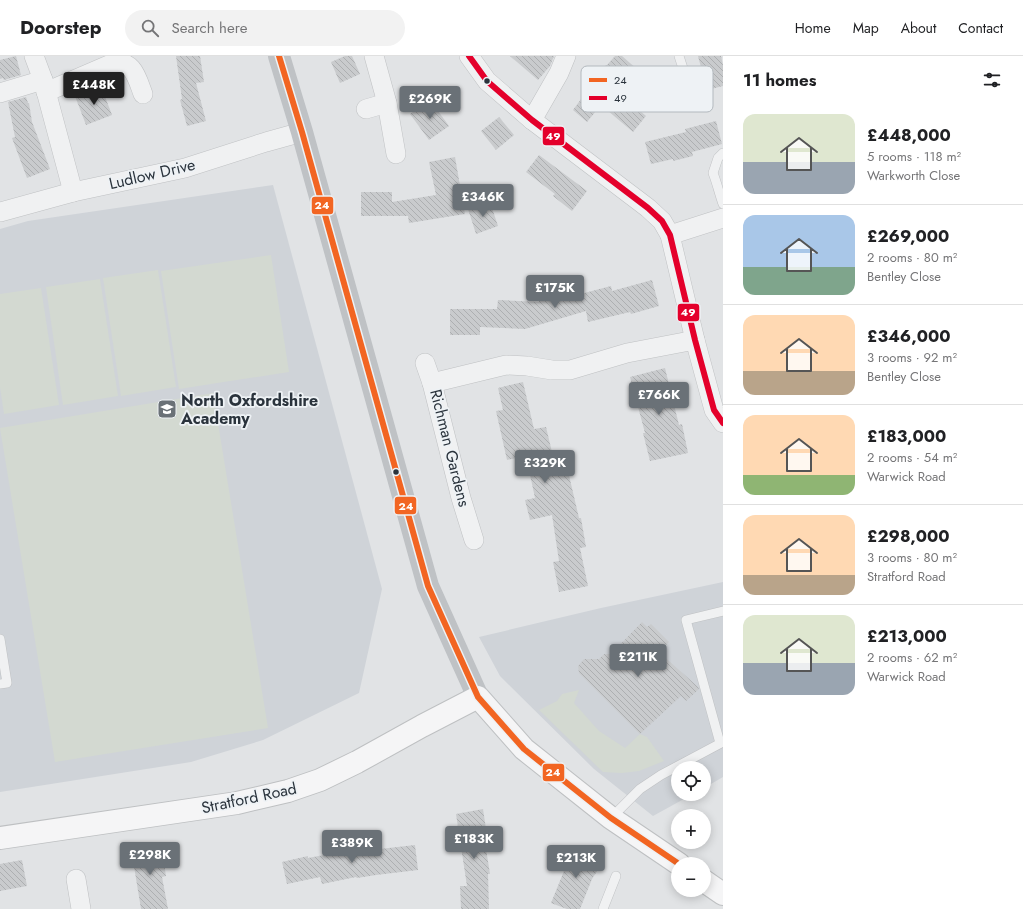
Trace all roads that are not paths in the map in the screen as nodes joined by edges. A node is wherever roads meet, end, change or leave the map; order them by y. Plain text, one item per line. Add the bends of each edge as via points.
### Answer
1 (34, 56) edge
2 (279, 56) edge
3 (374, 56) edge
4 (469, 56) edge
5 (566, 56) edge
6 (679, 56) edge
7 (122, 59) edge
8 (682, 66) edge
9 (45, 86) junction
10 (0, 93) edge
11 (143, 94) dead end
12 (387, 102) junction
13 (366, 109) dead end
14 (532, 120) junction
15 (302, 132) junction
16 (723, 152) edge
17 (396, 154) dead end
18 (72, 192) junction
19 (723, 204) edge
20 (0, 212) edge
21 (723, 218) edge
22 (670, 235) junction
23 (695, 340) junction
24 (425, 363) dead end
25 (432, 383) junction
26 (723, 423) edge
27 (474, 540) dead end
28 (723, 611) edge
29 (0, 639) edge
30 (0, 684) edge
31 (478, 697) junction
32 (722, 742) edge
33 (611, 818) junction
34 (0, 838) edge
35 (671, 859) edge
36 (616, 876) dead end
37 (76, 879) dead end
38 (711, 886) edge
39 (723, 894) edge
40 (81, 909) edge
41 (603, 909) edge

1 - 9 street
2 - 15 main road
3 - 12 street
4 - 14 street via 487,81
5 - 14 street
6 - 8 lane
7 - 9 street
7 - 11 street via 135,74
9 - 10 street
9 - 18 street
12 - 13 street
12 - 17 street
14 - 22 street via 648,208 662,221
15 - 18 street, Ludlow Drive via 185,168
15 - 31 main road via 428,586
16 - 19 lane via 713,173
18 - 20 street, Ludlow Drive
21 - 22 street
22 - 23 street
23 - 25 street, Richman Gardens via 627,353 570,370 506,365
23 - 26 street via 714,410
24 - 25 street
25 - 27 street, Richman Gardens
28 - 32 lane via 686,620
29 - 30 lane via 7,683
31 - 33 main road via 524,749
31 - 34 main road, Stratford Road via 357,762 320,780 288,791 237,803
32 - 33 lane via 640,789
33 - 35 main road
36 - 41 lane
37 - 40 street
38 - 39 main road

